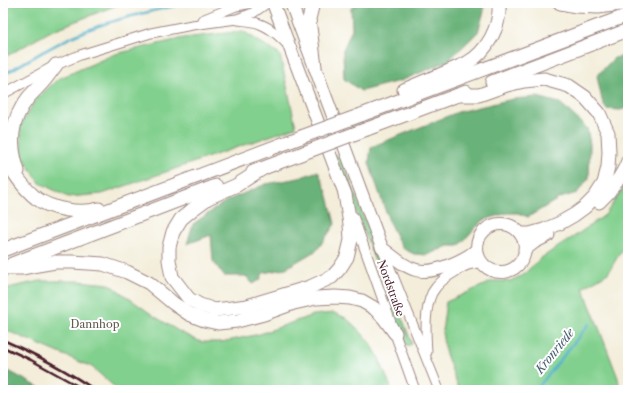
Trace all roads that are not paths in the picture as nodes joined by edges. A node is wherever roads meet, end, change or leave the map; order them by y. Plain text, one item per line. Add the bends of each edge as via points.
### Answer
1 (253, 3) edge
2 (267, 3) edge
3 (274, 3) edge
4 (292, 3) edge
5 (313, 3) edge
6 (499, 3) edge
7 (560, 3) edge
8 (628, 3) edge
9 (237, 5) edge
10 (628, 15) edge
11 (237, 20) junction
12 (192, 25) junction
13 (628, 30) edge
14 (290, 47) junction
15 (56, 65) junction
16 (315, 67) junction
17 (3, 94) edge
18 (458, 95) junction
19 (361, 115) junction
20 (3, 156) edge
21 (628, 161) edge
22 (262, 169) junction
23 (24, 186) junction
24 (345, 194) junction
25 (125, 204) junction
26 (522, 234) junction
27 (382, 248) junction
28 (526, 249) junction
29 (3, 250) edge
30 (476, 250) junction
31 (481, 263) junction
32 (3, 267) edge
33 (395, 333) junction
34 (428, 362) junction
35 (415, 390) edge
36 (439, 390) edge

1 - 9 street
2 - 11 street
3 - 14 main road
4 - 16 main road
5 - 16 highway via 309,18
6 - 19 highway via 497,24 492,37 481,52 467,63 375,102
7 - 8 highway via 598,7
9 - 12 street
10 - 19 highway
11 - 12 street
11 - 14 street via 261,24
12 - 15 street via 114,43
13 - 18 highway
14 - 24 main road
15 - 17 street
15 - 23 highway via 28,97 14,123 14,158
16 - 27 main road
18 - 22 highway, bridge
18 - 26 highway via 479,95 524,81 544,79 569,86 585,97 599,113 608,133 608,168 604,183 595,197 574,215 544,230
19 - 25 highway, bridge
20 - 23 highway
21 - 28 highway via 615,184 589,212
22 - 24 highway via 237,185 208,198 182,218 173,232 169,247 172,277 189,299 200,305 215,310 247,306 310,287 332,277 347,257 351,240
22 - 32 highway
23 - 25 highway via 37,198 56,208 75,211 95,210
24 - 33 street, Nordstraße
25 - 29 highway
26 - 28 main road
26 - 30 main road via 511,225 494,224 480,234
27 - 30 main road via 404,265 415,270 429,271 470,256
27 - 34 street, Nordstraße
28 - 31 main road via 520,264 510,271 492,271
30 - 31 main road
31 - 34 street via 473,263 450,275 432,293 426,322
32 - 33 highway via 23,268 55,262 103,264 128,272 149,283 189,314 218,323 237,321 316,298 350,298 374,308
33 - 35 street, Nordstraße
34 - 36 street, Nordstraße

